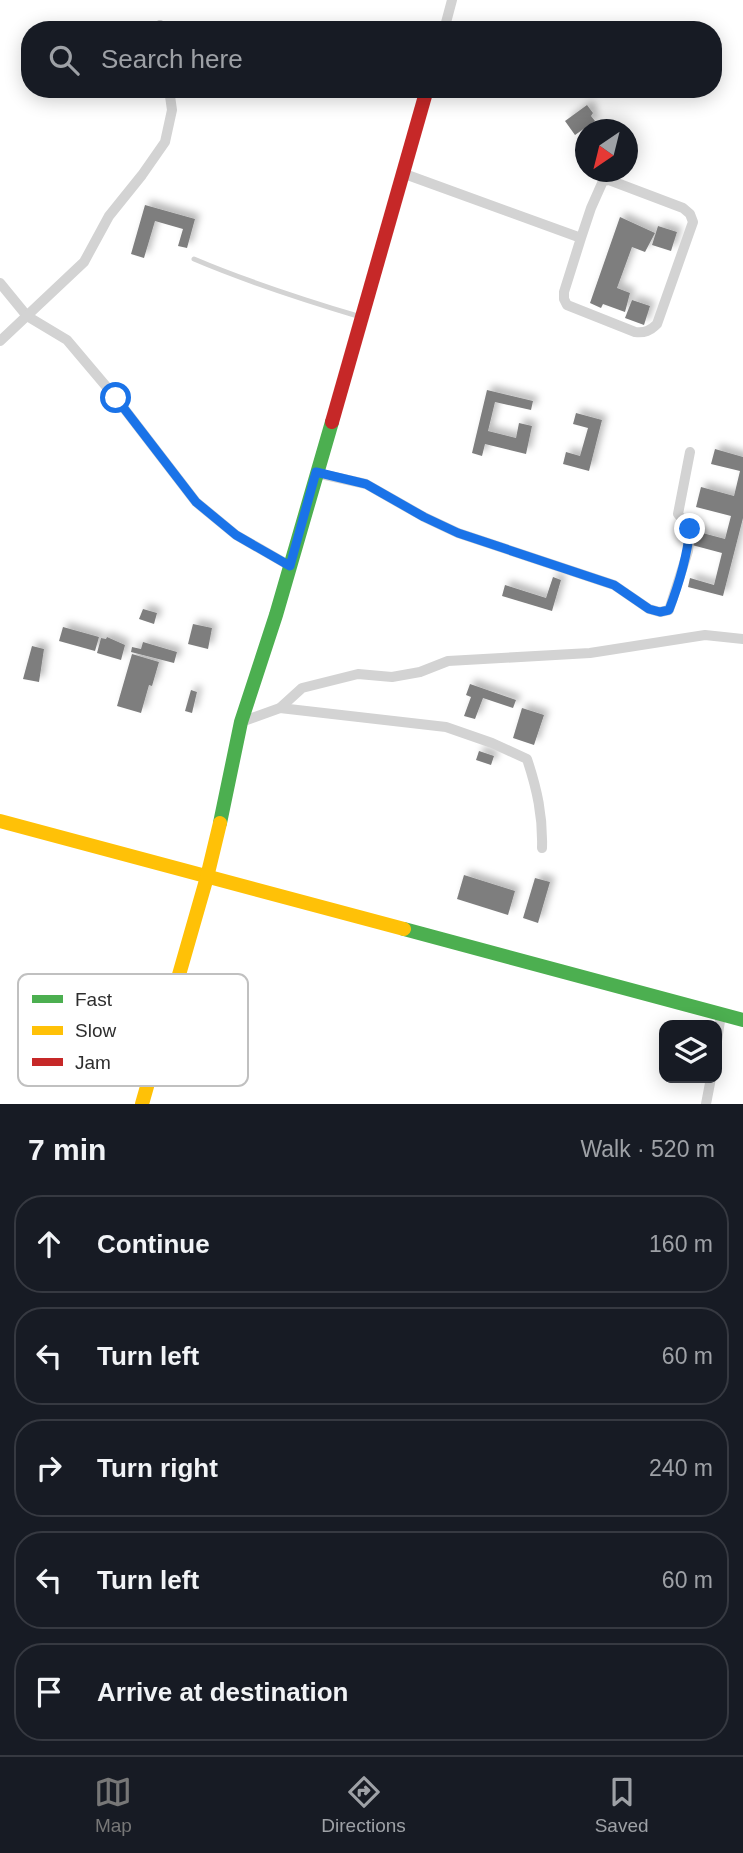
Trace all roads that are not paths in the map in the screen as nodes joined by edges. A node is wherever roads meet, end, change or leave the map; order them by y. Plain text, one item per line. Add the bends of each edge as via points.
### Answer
1 (452, 0) edge
2 (446, 21) edge
3 (171, 98) edge
4 (424, 98) edge
5 (402, 173) junction
6 (581, 238) junction
7 (194, 259) dead end
8 (0, 283) edge
9 (27, 316) junction
10 (361, 317) junction
11 (0, 341) edge
12 (690, 452) dead end
13 (316, 472) junction
14 (290, 566) junction
15 (743, 639) edge
16 (280, 708) junction
17 (241, 722) junction
18 (0, 822) edge
19 (541, 848) dead end
20 (207, 877) junction
21 (179, 974) edge
22 (721, 1014) junction
23 (720, 1020) edge
24 (743, 1020) edge
25 (710, 1083) edge
26 (147, 1086) edge
27 (142, 1104) edge
28 (706, 1104) edge

1 - 2 street
3 - 9 street via 173,110 165,142 109,216 84,262
4 - 5 street
5 - 6 street
5 - 10 street
6 - 6 street via 564,292 567,305 635,332 652,329 693,222 690,214 603,181
7 - 10 lane
8 - 9 street
9 - 11 street
9 - 14 street via 67,340 196,502 236,535
10 - 13 street
12 - 13 street via 678,514 690,529 688,551 669,610 660,612 614,585 458,533 366,484
13 - 14 street
14 - 17 street
15 - 16 street via 705,635 590,653 448,662 392,677 358,674 302,688
16 - 17 street
16 - 19 street via 446,727 527,759 538,792
17 - 20 street
18 - 20 street
20 - 21 street
20 - 22 street
22 - 23 street
22 - 24 street
25 - 28 street
26 - 27 street

